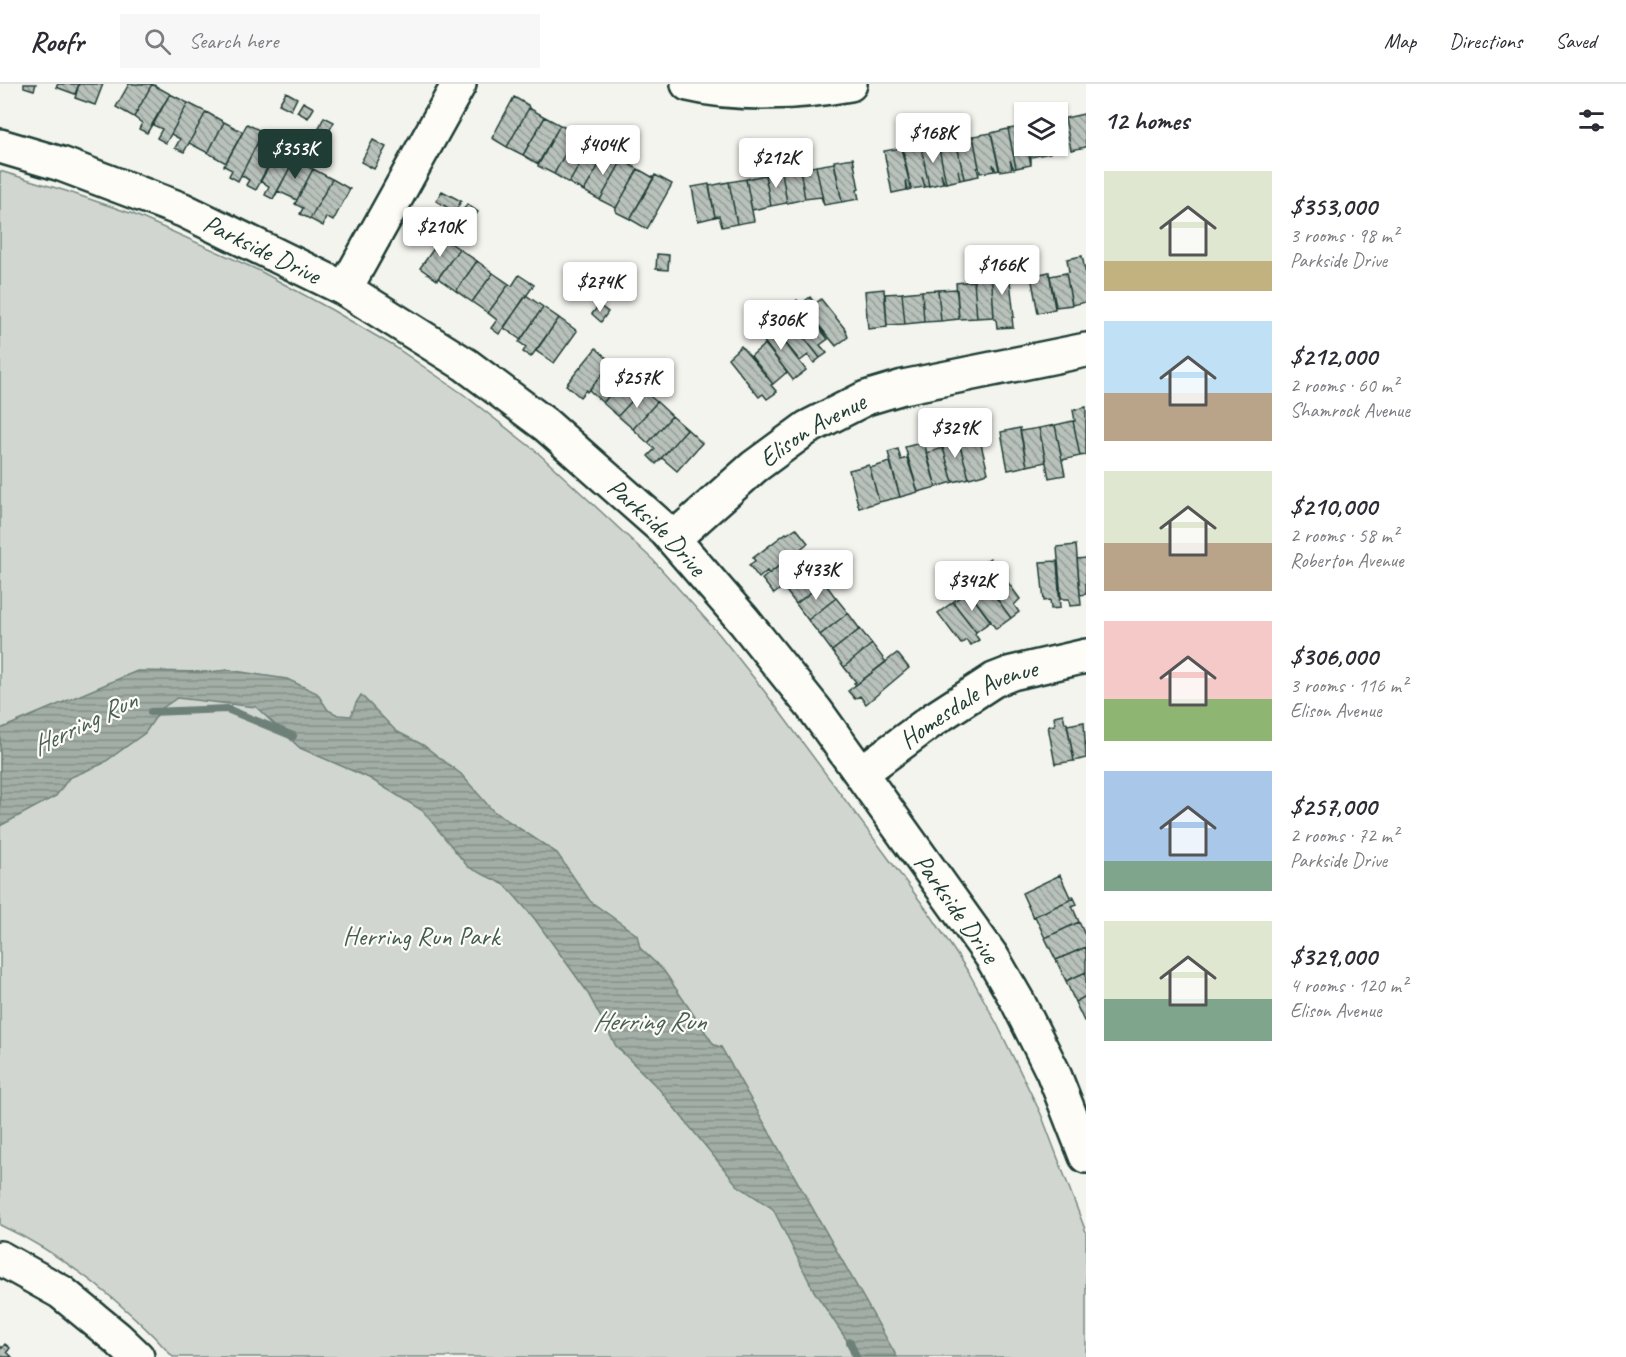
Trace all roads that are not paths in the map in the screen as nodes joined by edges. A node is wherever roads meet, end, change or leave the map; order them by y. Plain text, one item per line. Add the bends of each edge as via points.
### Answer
1 (459, 84) edge
2 (688, 84) edge
3 (850, 84) edge
4 (0, 146) edge
5 (345, 289) junction
6 (1086, 350) edge
7 (673, 539) junction
8 (1086, 656) edge
9 (861, 773) junction
10 (1086, 1156) edge
11 (0, 1258) edge
12 (137, 1357) edge

1 - 5 street
2 - 3 street via 770,92
4 - 5 street, Parkside Drive via 62,164 183,210
5 - 7 street, Parkside Drive via 466,365 546,425
6 - 7 street, Elison Avenue via 866,398 807,428 754,467
7 - 9 street, Parkside Drive via 744,621
8 - 9 street, Homesdale Avenue via 994,680
9 - 10 street, Parkside Drive via 992,957 1053,1072
11 - 12 street via 61,1292

